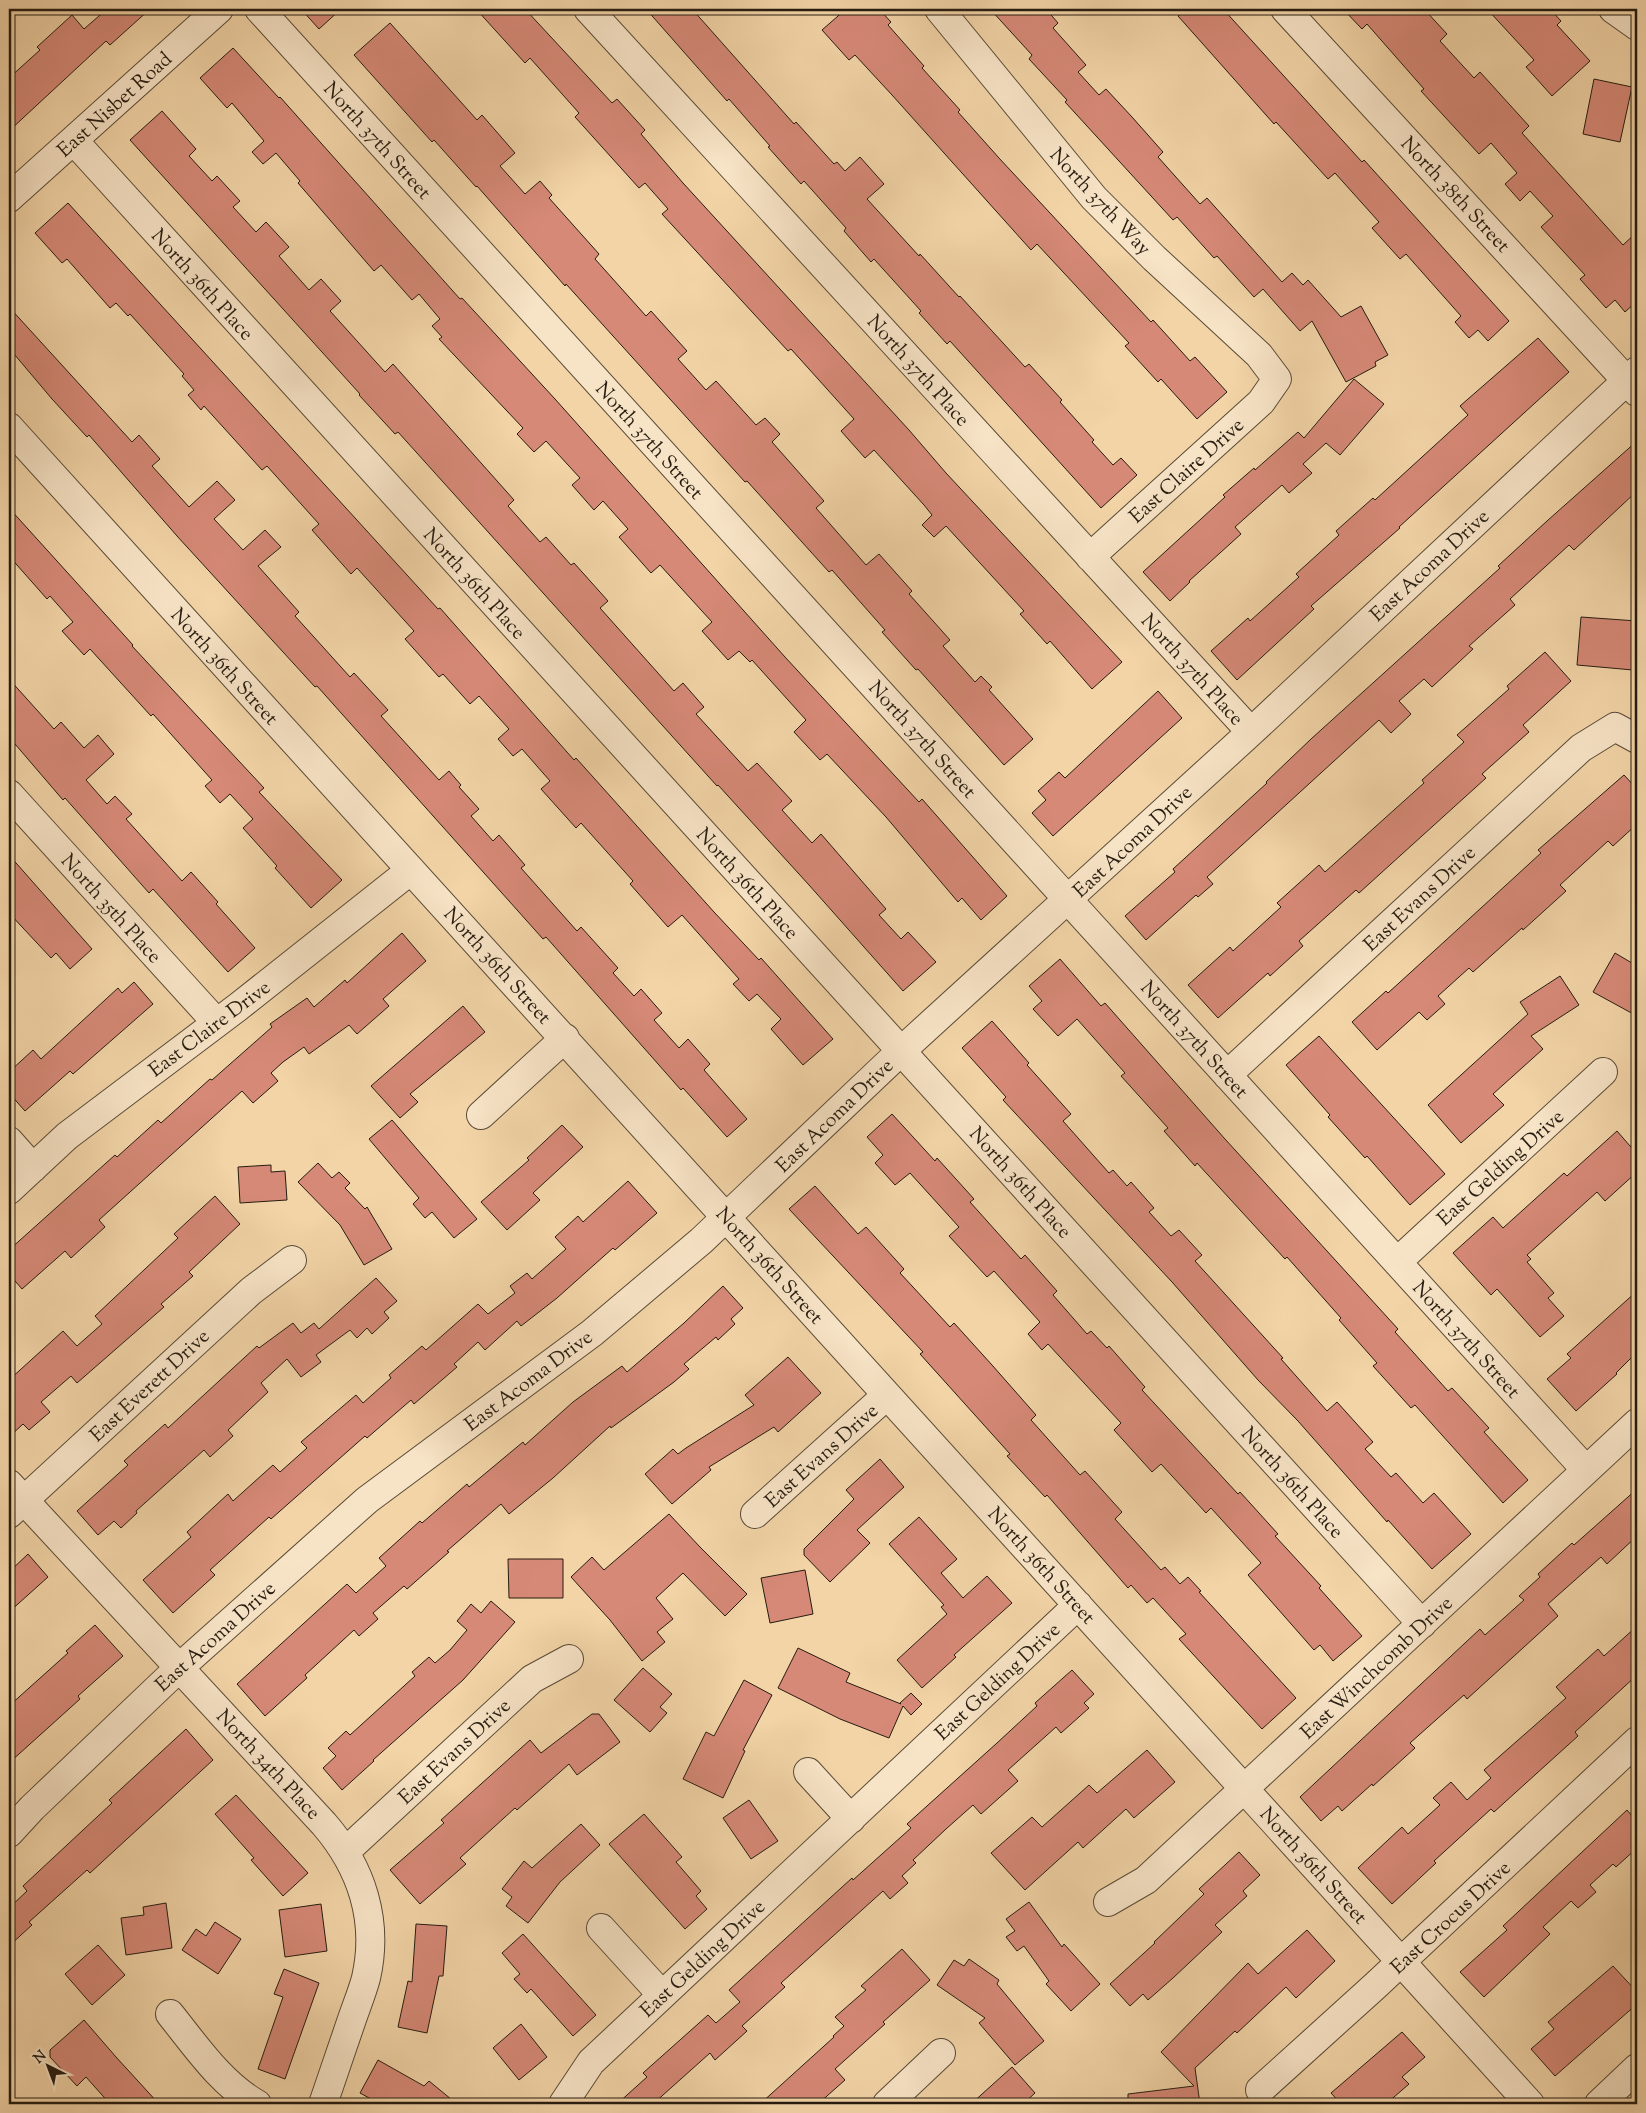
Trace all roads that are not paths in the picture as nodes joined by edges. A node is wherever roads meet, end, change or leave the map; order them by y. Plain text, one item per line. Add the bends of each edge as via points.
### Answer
1 (219, 9) edge
2 (259, 9) edge
3 (588, 9) edge
4 (939, 9) edge
5 (1285, 9) edge
6 (1613, 9) edge
7 (1637, 26) edge
8 (74, 141) junction
9 (9, 198) edge
10 (1277, 379) joint
11 (1634, 381) edge
12 (9, 428) edge
13 (1090, 557) junction
14 (1250, 732) junction
15 (1626, 733) edge
16 (9, 794) edge
17 (411, 870) junction
18 (1068, 900) junction
19 (216, 1022) junction
20 (565, 1038) junction
21 (901, 1051) junction
22 (1604, 1072) dead end
23 (1227, 1075) junction
24 (481, 1115) dead end
25 (9, 1141) edge
26 (33, 1168) junction
27 (9, 1190) edge
28 (727, 1217) junction
29 (292, 1260) dead end
30 (1397, 1262) junction
31 (886, 1395) junction
32 (1637, 1423) edge
33 (1586, 1470) junction
34 (14, 1499) edge
35 (755, 1514) dead end
36 (1078, 1605) junction
37 (1422, 1624) junction
38 (569, 1659) dead end
39 (180, 1667) junction
40 (1637, 1742) edge
41 (808, 1772) dead end
42 (1245, 1790) junction
43 (851, 1819) junction
44 (9, 1833) edge
45 (346, 1851) junction
46 (1108, 1902) dead end
47 (601, 1928) dead end
48 (1401, 1962) junction
49 (662, 1994) junction
50 (170, 2014) dead end
51 (941, 2053) dead end
52 (1637, 2068) edge
53 (1260, 2090) dead end
54 (257, 2104) edge
55 (323, 2104) edge
56 (563, 2104) edge
57 (886, 2104) edge
58 (1530, 2104) edge
59 (1599, 2104) edge

1 - 8 street, East Nisbet Road
2 - 18 street, North 37th Street
3 - 13 street, North 37th Place
4 - 10 street, North 37th Way via 1094,198 1259,356
5 - 11 street, North 38th Street
6 - 7 street
8 - 9 street, East Nisbet Road
8 - 21 street, North 36th Place
10 - 13 street, East Claire Drive via 1261,402
11 - 14 street, East Acoma Drive
12 - 17 street, North 36th Street
13 - 14 street, North 37th Place
14 - 18 street, East Acoma Drive
15 - 23 street, East Evans Drive via 1581,748
16 - 19 street, North 35th Place
17 - 19 street, East Claire Drive
17 - 20 street, North 36th Street
18 - 21 street, East Acoma Drive
18 - 23 street, North 37th Street
19 - 26 street, East Claire Drive via 67,1136
20 - 24 street
20 - 28 street, North 36th Street
21 - 28 street, East Acoma Drive
21 - 37 street, North 36th Place
22 - 30 street, East Gelding Drive
23 - 30 street, North 37th Street
25 - 26 street
26 - 27 street, East Claire Drive
28 - 31 street, North 36th Street
28 - 39 street, East Acoma Drive via 592,1333 367,1500
29 - 34 street, East Everett Drive via 251,1291
30 - 33 street, North 37th Street
31 - 35 street, East Evans Drive
31 - 36 street, North 36th Street
32 - 33 street, East Winchcomb Drive
33 - 37 street, East Winchcomb Drive
34 - 39 street, North 34th Place
36 - 42 street, North 36th Street
36 - 43 street, East Gelding Drive
37 - 42 street, East Winchcomb Drive
38 - 45 street, East Evans Drive via 532,1679
39 - 44 street, East Acoma Drive
39 - 45 street, North 34th Place
40 - 48 street, East Crocus Drive
41 - 43 street
42 - 46 street, East Winchcomb Drive via 1146,1880
42 - 48 street, North 36th Street
43 - 49 street, East Gelding Drive
45 - 55 street, North 34th Place via 364,1890 371,1925 370,1952 366,1979
47 - 49 street
48 - 53 street, East Crocus Drive
48 - 58 street, North 36th Street
49 - 56 street, East Gelding Drive via 591,2062
50 - 54 street via 241,2095
51 - 57 street
52 - 59 street

